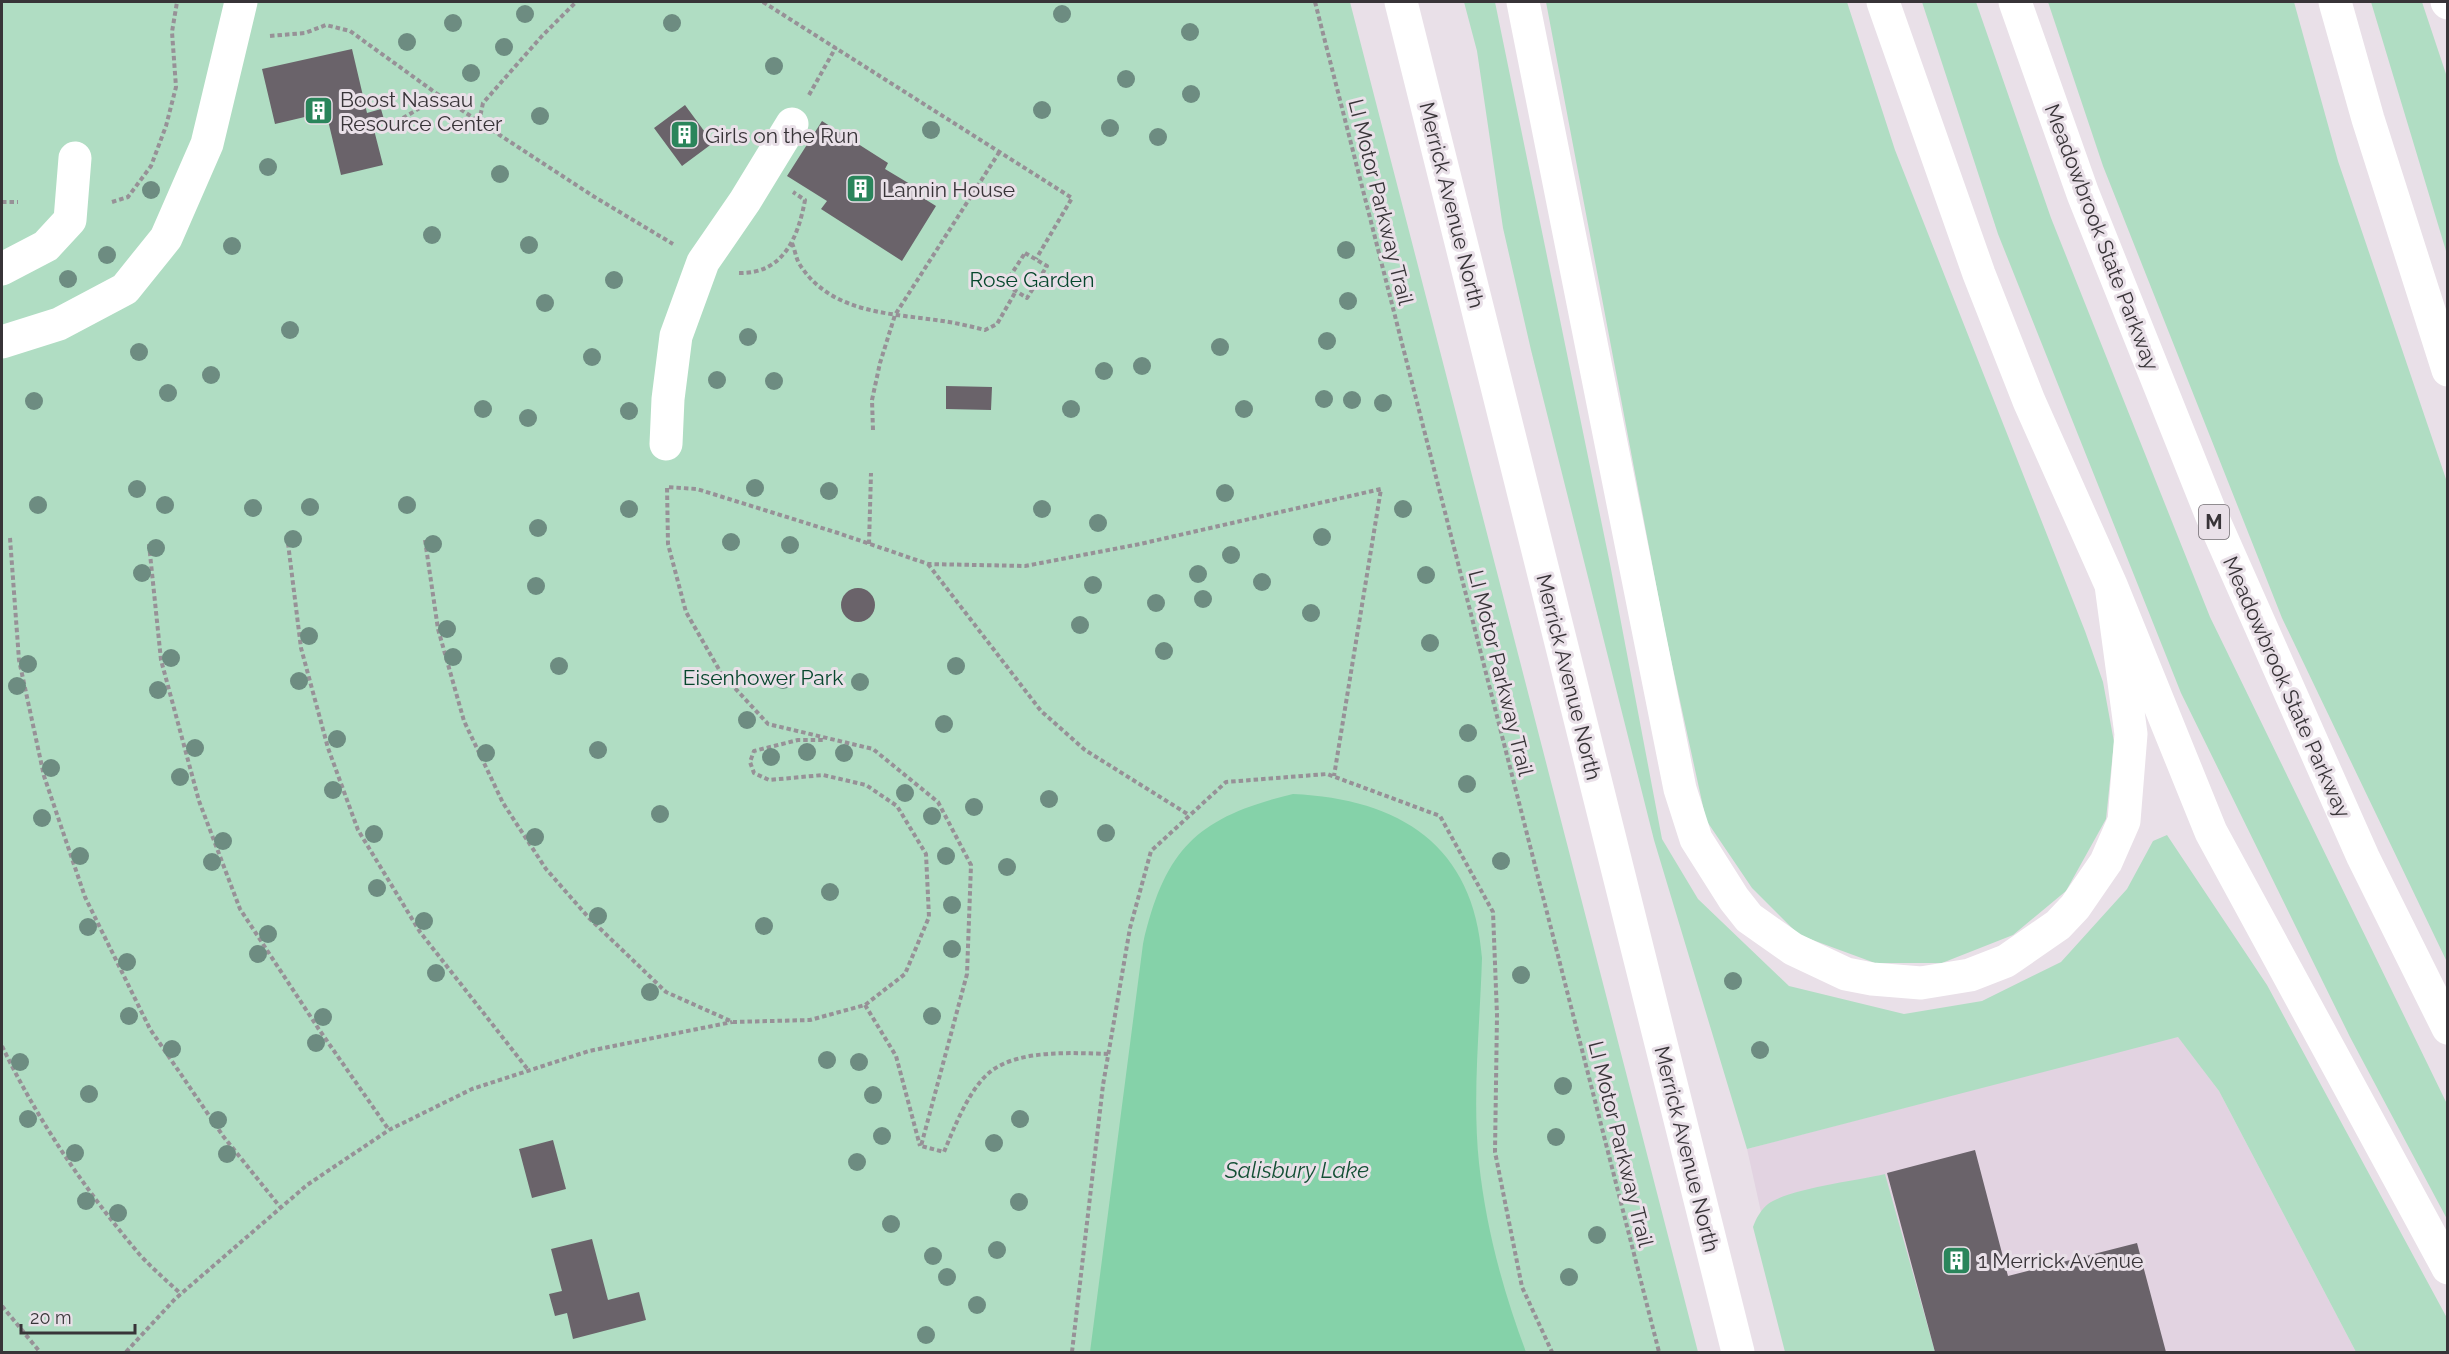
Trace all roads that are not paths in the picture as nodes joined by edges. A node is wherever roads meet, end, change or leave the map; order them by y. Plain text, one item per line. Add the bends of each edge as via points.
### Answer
1 (241, 2) edge
2 (1401, 2) edge
3 (1523, 2) edge
4 (1883, 2) edge
5 (2015, 2) edge
6 (2335, 2) edge
7 (792, 124) road end
8 (75, 158) dead end
9 (2, 269) edge
10 (2, 342) edge
11 (2448, 370) edge
12 (666, 444) dead end
13 (2111, 585) junction
14 (2448, 1028) edge
15 (2448, 1268) edge
16 (1738, 1353) edge

1 - 10 main road via 207,144 166,238 125,289 59,324
2 - 16 main road, Merrick Avenue North
3 - 13 main road via 1680,789 1696,839 1749,918 1793,949 1846,974 1921,983 1970,975 2006,962 2058,925 2106,862 2124,821 2131,734
4 - 13 main road via 1979,274
5 - 14 main road, Meadowbrook State Parkway / M via 2083,194 2211,514 2363,857
6 - 11 main road
7 - 12 main road via 704,262 676,336
8 - 9 main road via 70,220 46,246
13 - 15 main road via 2211,832

